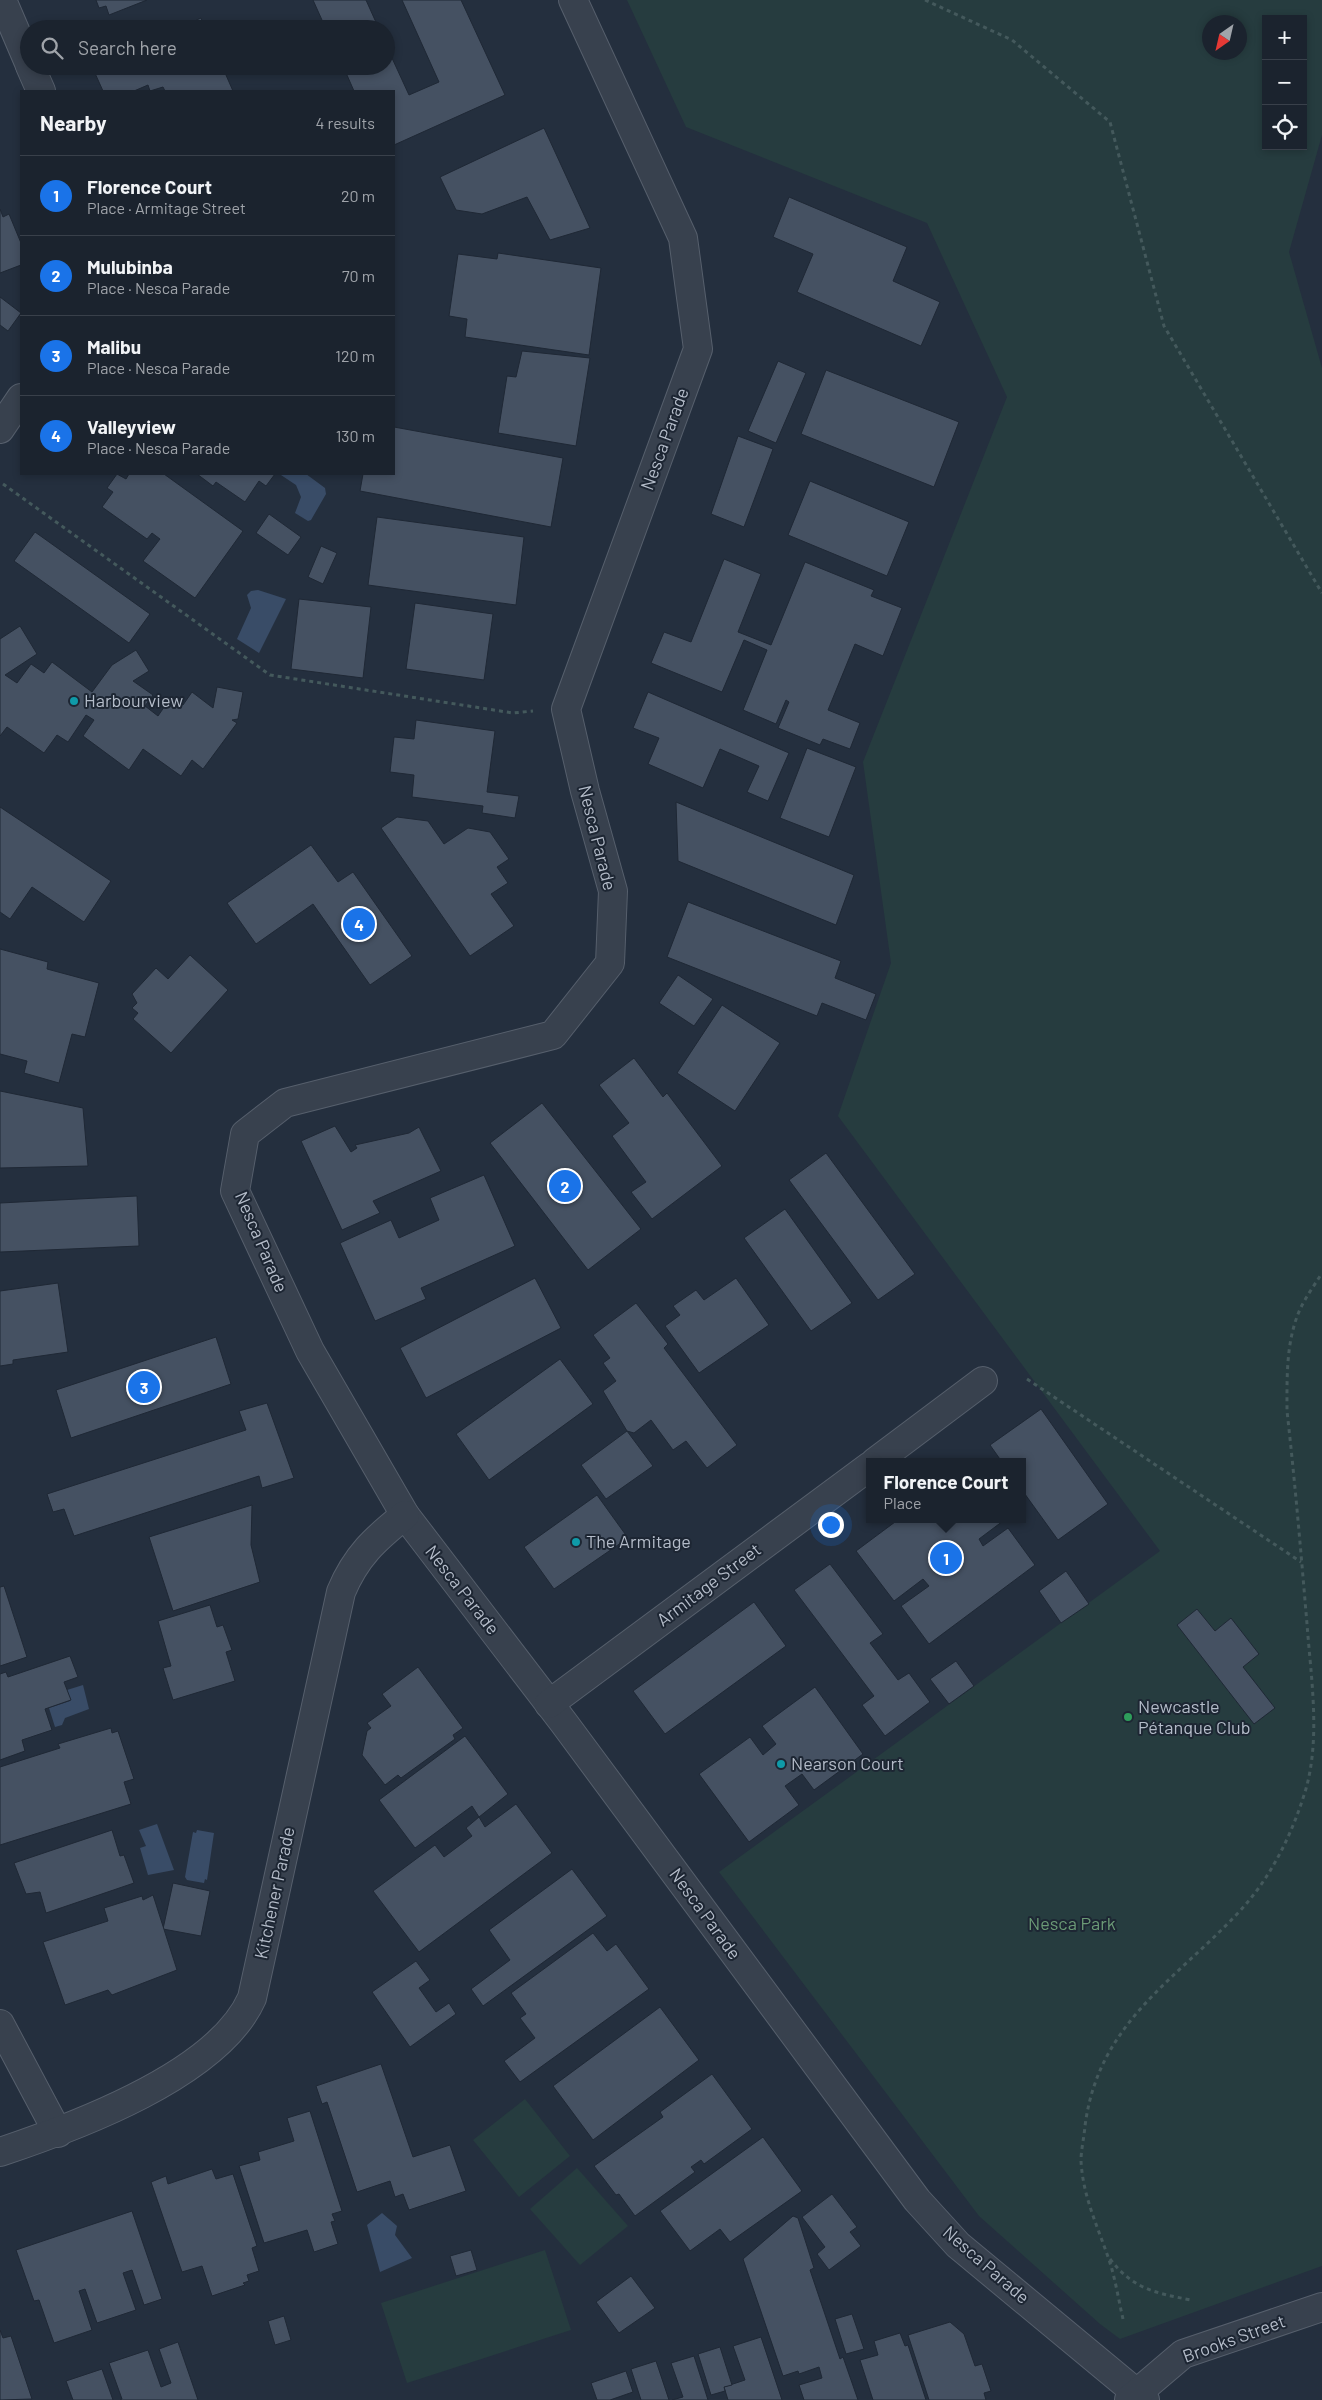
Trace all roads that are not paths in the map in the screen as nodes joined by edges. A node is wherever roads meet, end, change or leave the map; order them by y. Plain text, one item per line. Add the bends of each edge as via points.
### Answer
1 (2, 0) edge
2 (573, 0) edge
3 (20, 42) edge
4 (34, 75) edge
5 (41, 90) edge
6 (20, 399) edge
7 (0, 429) edge
8 (983, 1381) dead end
9 (880, 1458) edge
10 (866, 1469) edge
11 (405, 1515) junction
12 (549, 1704) junction
13 (0, 2024) edge
14 (58, 2133) junction
15 (0, 2152) edge
16 (1322, 2307) edge
17 (1138, 2398) edge

1 - 3 street
2 - 11 street, Nesca Parade via 683,238 698,349 566,709 613,891 610,963 553,1035 285,1103 245,1134 235,1191 310,1351
4 - 5 street
6 - 7 street
8 - 9 street
10 - 12 street, Armitage Street
11 - 12 street, Nesca Parade
11 - 14 street, Kitchener Parade via 368,1547 341,1592 248,2006 225,2037 181,2072
12 - 17 street, Nesca Parade via 917,2200 958,2245
13 - 14 street
14 - 15 street, Kitchener Parade
16 - 17 street, Brooks Street via 1183,2354 1159,2373

